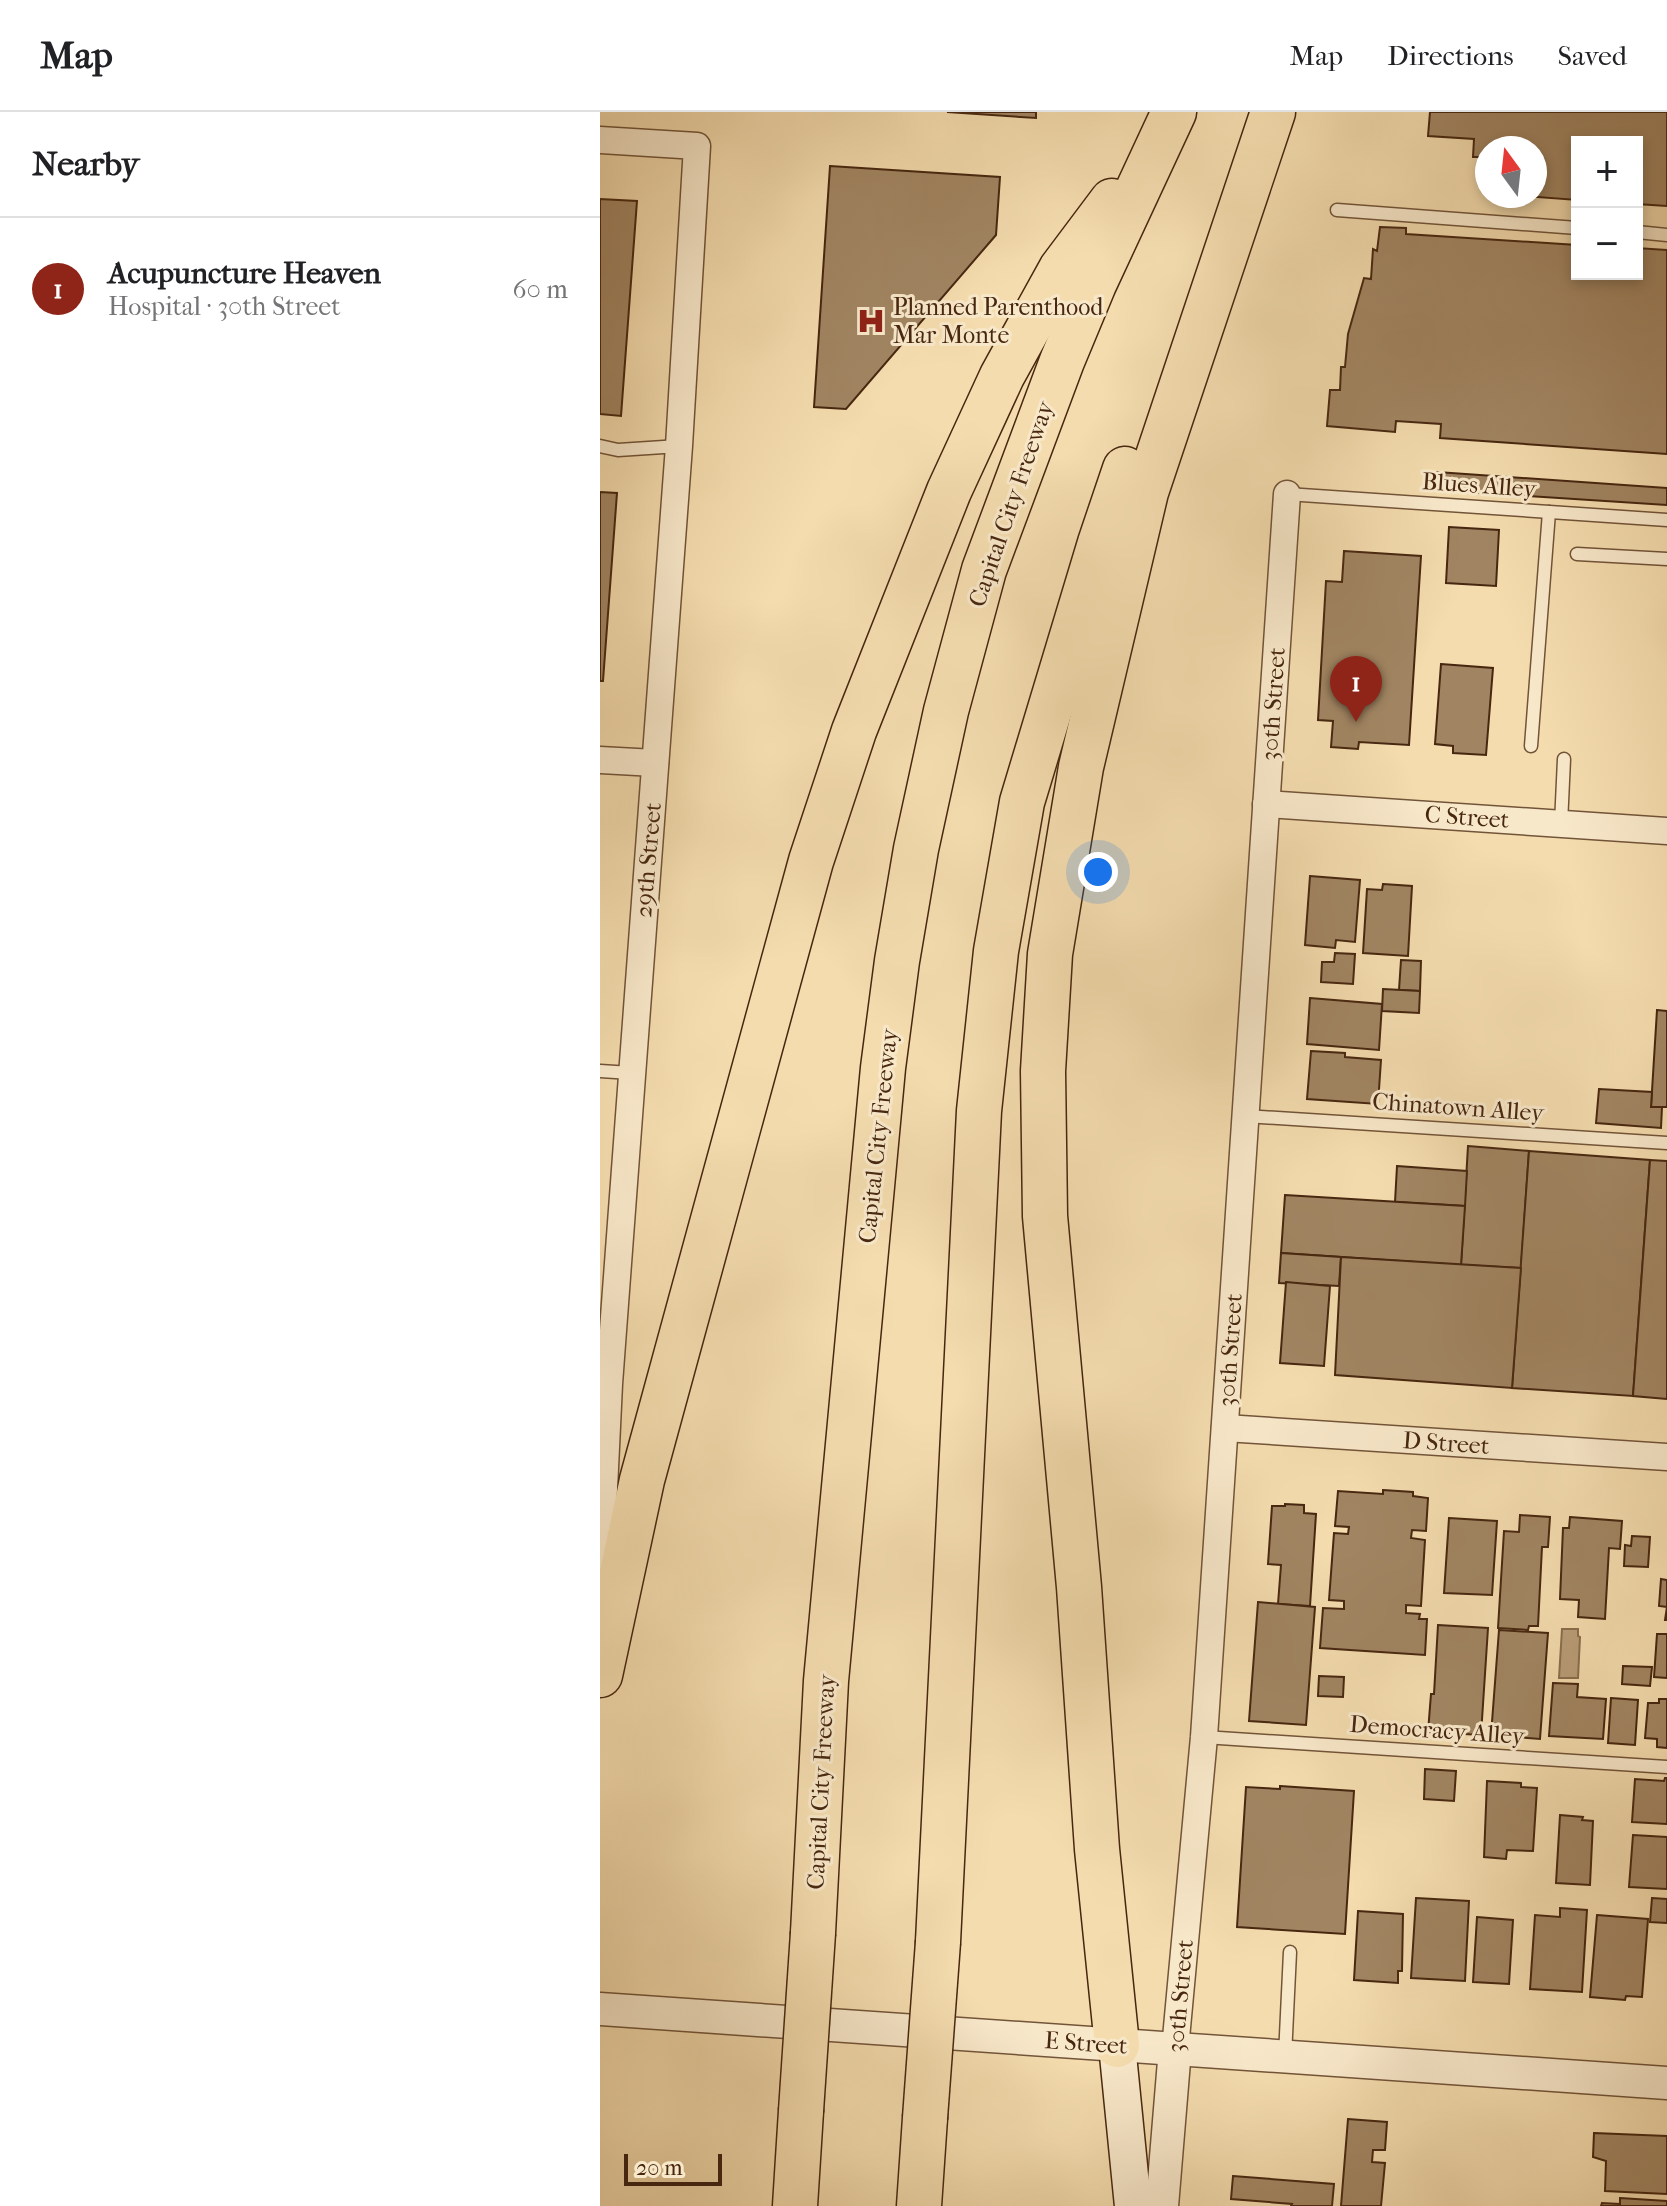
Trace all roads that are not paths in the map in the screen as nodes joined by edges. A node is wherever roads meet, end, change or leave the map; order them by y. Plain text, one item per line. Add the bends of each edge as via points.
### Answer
1 (1263, 112) edge
2 (1273, 112) edge
3 (1167, 125) edge
4 (600, 140) edge
5 (1337, 210) dead end
6 (1571, 228) edge
7 (1643, 233) edge
8 (1667, 235) edge
9 (600, 446) edge
10 (679, 446) junction
11 (1287, 494) joint
12 (1549, 512) junction
13 (1667, 520) edge
14 (1577, 554) dead end
15 (1667, 559) edge
16 (1531, 746) dead end
17 (1564, 759) dead end
18 (600, 760) edge
19 (655, 763) junction
20 (1266, 804) junction
21 (1561, 824) junction
22 (1667, 831) edge
23 (600, 1071) edge
24 (631, 1073) junction
25 (1245, 1116) junction
26 (1667, 1143) edge
27 (605, 1383) edge
28 (1225, 1428) junction
29 (1667, 1457) edge
30 (600, 1573) edge
31 (600, 1675) edge
32 (1204, 1737) junction
33 (1667, 1767) edge
34 (1290, 1952) dead end
35 (600, 2009) edge
36 (1117, 2045) junction
37 (1175, 2049) junction
38 (1285, 2057) junction
39 (1667, 2083) edge
40 (795, 2206) edge
41 (919, 2206) edge
42 (1133, 2206) edge
43 (1162, 2206) edge

1 - 41 highway, bridge via 1193,268 1100,543 1022,802 998,936 979,1111 938,1942
2 - 36 highway via 1146,492 1081,767 1050,954 1043,1071 1045,1216
3 - 31 highway via 1061,269 1002,376 949,491 854,731 807,875 645,1465
3 - 40 highway, Capital City Freeway, bridge via 1062,361 984,570 916,849 883,1068 826,1681
4 - 10 street, 29th Street via 697,146
5 - 6 lane
7 - 8 lane
9 - 10 lane
10 - 19 street, 29th Street
11 - 12 lane, Blues Alley
11 - 20 street, 30th Street
12 - 13 lane, Blues Alley
12 - 16 lane
14 - 15 lane
17 - 21 lane
18 - 19 street
19 - 24 street, 29th Street
20 - 21 street, C Street
20 - 25 street, 30th Street
21 - 22 street, C Street
23 - 24 lane
24 - 27 street, 29th Street
25 - 26 lane, Chinatown Alley
25 - 28 street, 30th Street
27 - 30 street, 29th Street
28 - 29 street, D Street
28 - 32 street, 30th Street
32 - 33 lane, Democracy Alley
32 - 37 street, 30th Street
34 - 38 lane
35 - 36 street, E Street
36 - 37 street, E Street
36 - 42 main road
37 - 38 street, E Street
37 - 43 street, 30th Street
38 - 39 street, E Street

